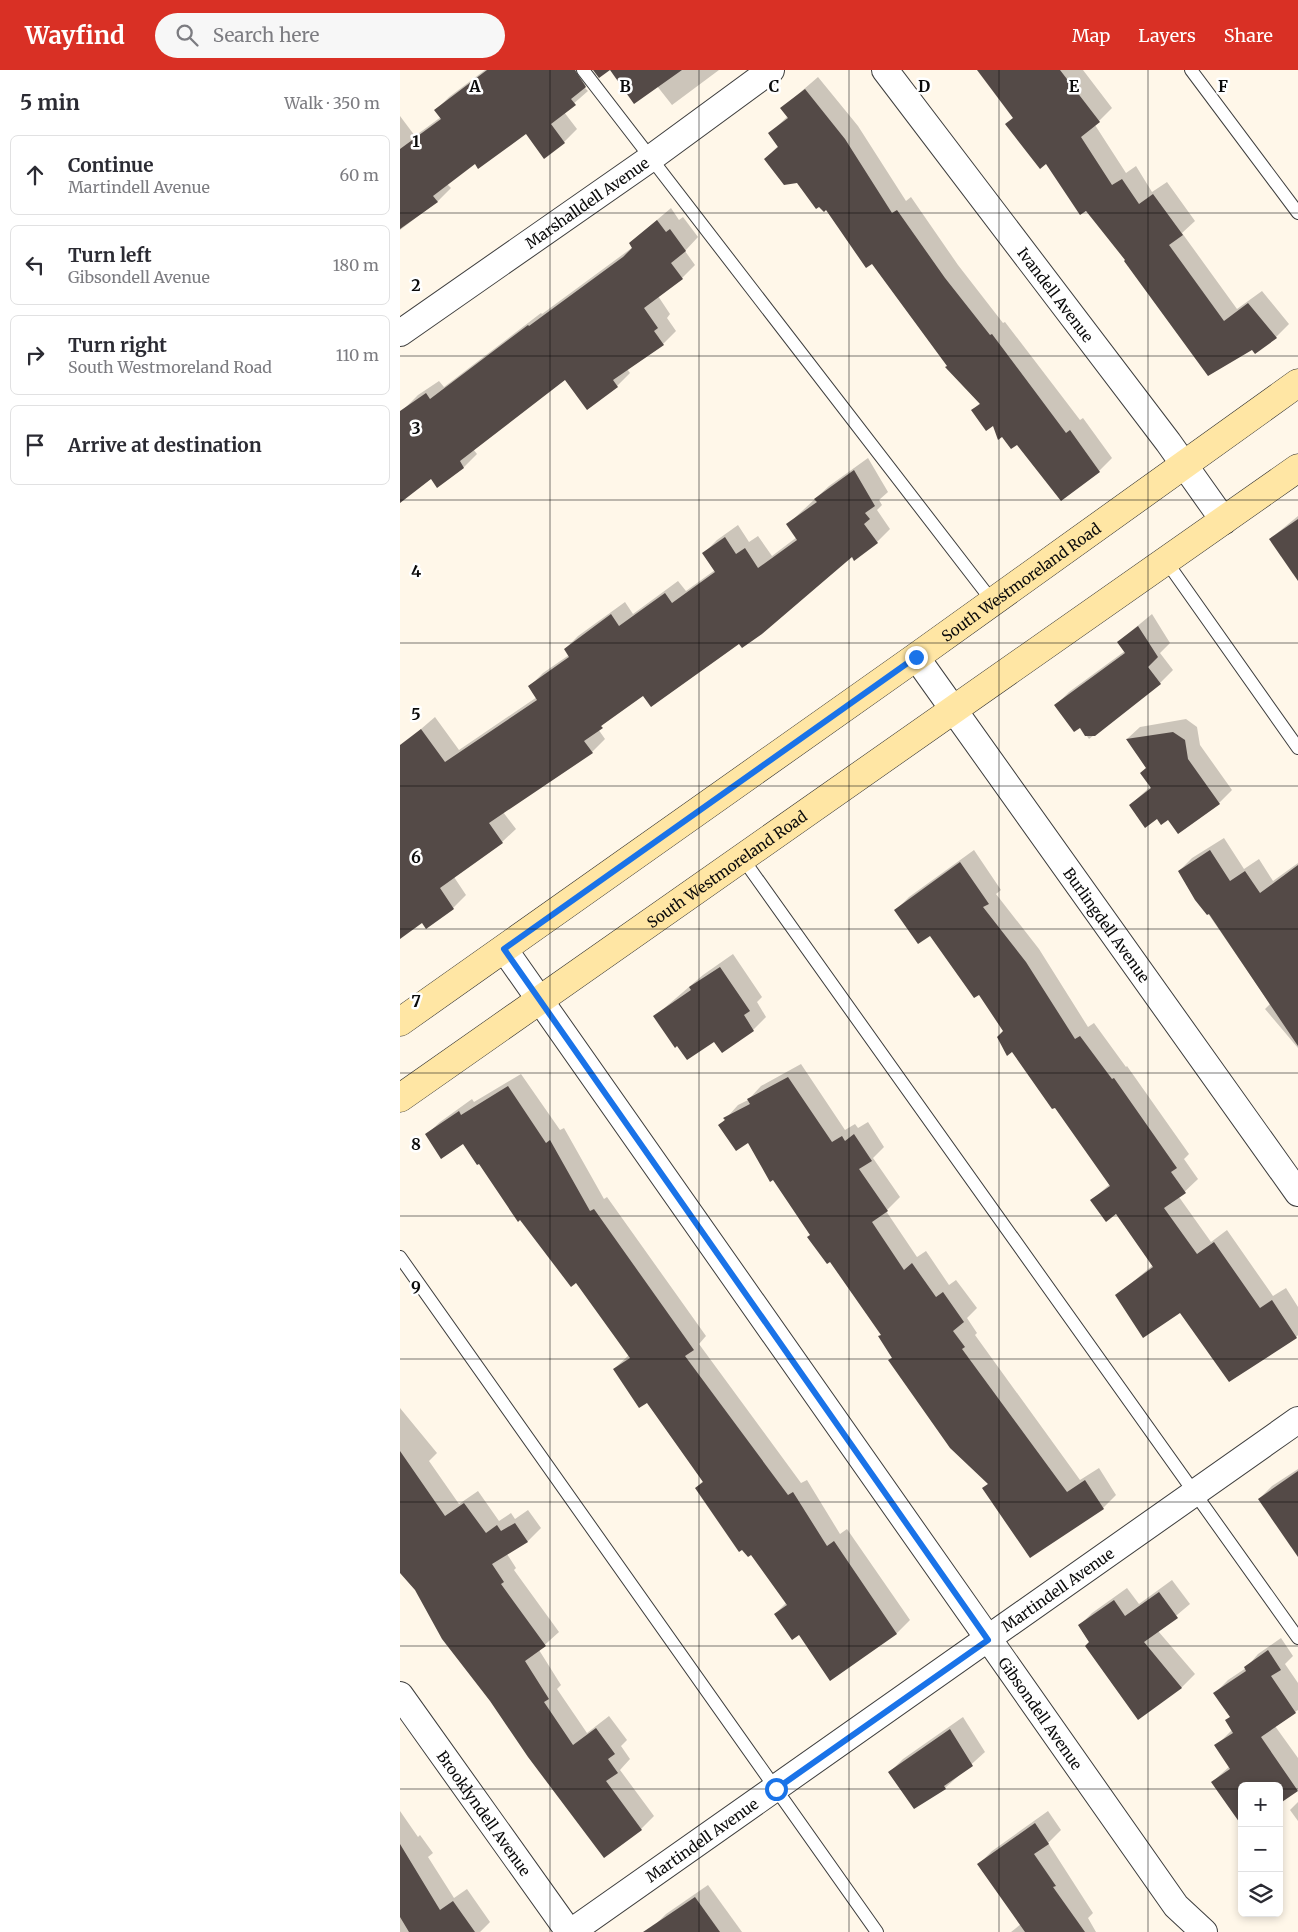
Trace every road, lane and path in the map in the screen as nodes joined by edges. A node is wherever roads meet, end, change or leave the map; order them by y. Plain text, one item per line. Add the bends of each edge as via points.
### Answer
1 (583, 70) edge
2 (771, 70) edge
3 (885, 70) edge
4 (1191, 70) edge
5 (651, 158) junction
6 (1298, 213) edge
7 (400, 333) edge
8 (1298, 383) edge
9 (1184, 464) junction
10 (1298, 468) edge
11 (1224, 521) junction
12 (1166, 561) junction
13 (993, 602) junction
14 (916, 657) junction
15 (954, 710) junction
16 (1298, 748) edge
17 (743, 859) junction
18 (504, 949) junction
19 (540, 1000) junction
20 (400, 1022) edge
21 (400, 1098) edge
22 (1298, 1193) edge
23 (400, 1257) edge
24 (1298, 1420) edge
25 (1194, 1495) junction
26 (1298, 1638) edge
27 (988, 1640) junction
28 (400, 1695) edge
29 (776, 1789) junction
30 (570, 1932) edge
31 (877, 1932) edge
32 (1204, 1932) edge

1 - 5 lane
2 - 5 street, Marshalldell Avenue
3 - 9 street, Ivandell Avenue
4 - 6 lane
5 - 7 street, Marshalldell Avenue
5 - 13 lane
8 - 9 main road, South Westmoreland Road
9 - 11 street, Ivandell Avenue
9 - 13 main road, South Westmoreland Road
10 - 11 main road, South Westmoreland Road
11 - 12 main road, South Westmoreland Road
12 - 15 main road, South Westmoreland Road
12 - 16 lane
13 - 14 main road, South Westmoreland Road
14 - 15 street, Burlingdell Avenue
14 - 18 main road, South Westmoreland Road
15 - 17 main road, South Westmoreland Road
15 - 22 street, Burlingdell Avenue
17 - 19 main road, South Westmoreland Road
17 - 25 lane
18 - 19 street, Gibsondell Avenue
18 - 20 main road, South Westmoreland Road
19 - 21 main road, South Westmoreland Road
19 - 27 street, Gibsondell Avenue
23 - 29 lane
24 - 25 street, Martindell Avenue
25 - 26 lane
25 - 27 street, Martindell Avenue
27 - 29 street, Martindell Avenue
27 - 32 street, Gibsondell Avenue via 1176,1906
28 - 30 street, Brooklyndell Avenue
29 - 30 street, Martindell Avenue
29 - 31 lane

